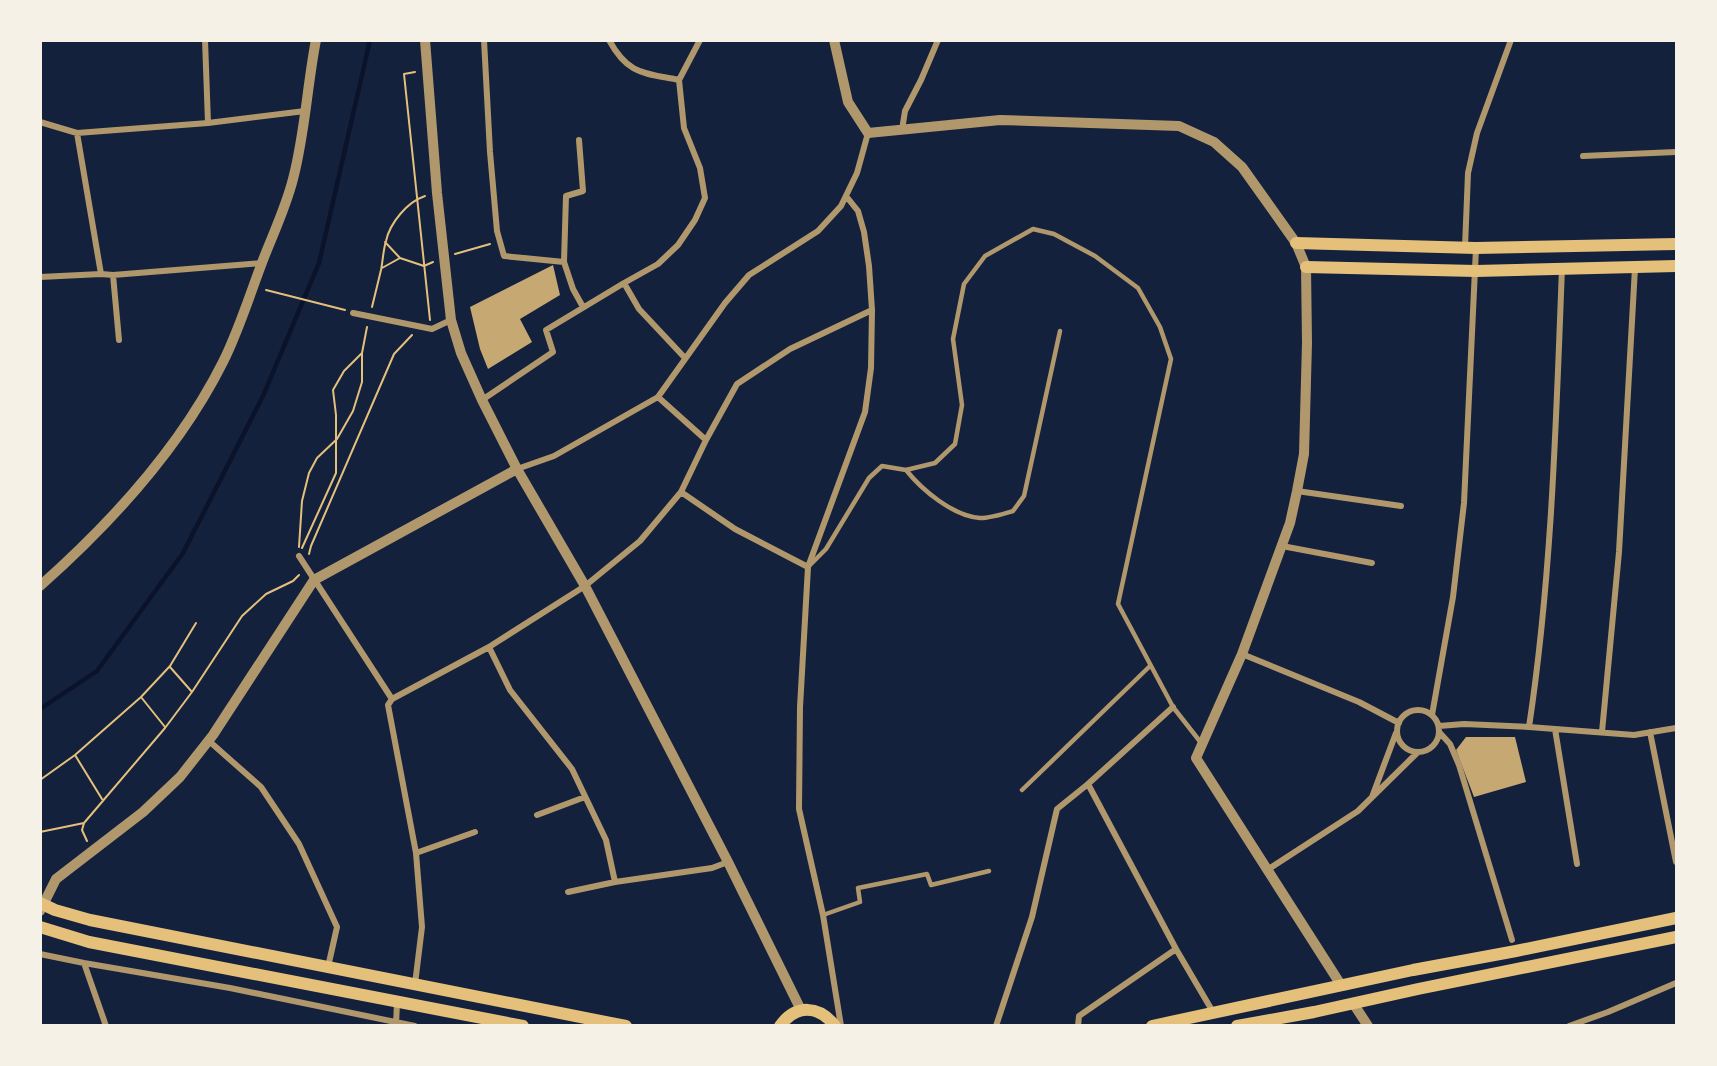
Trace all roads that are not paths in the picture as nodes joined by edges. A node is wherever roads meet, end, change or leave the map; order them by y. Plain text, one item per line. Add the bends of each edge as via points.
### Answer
1 (205, 40) edge
2 (316, 40) edge
3 (425, 40) edge
4 (484, 40) edge
5 (609, 40) edge
6 (700, 40) edge
7 (834, 40) edge
8 (938, 40) edge
9 (1511, 40) edge
10 (680, 80) junction
11 (305, 111) junction
12 (40, 122) edge
13 (208, 123) junction
14 (902, 130) junction
15 (77, 133) junction
16 (868, 133) junction
17 (579, 140) dead end
18 (1677, 152) edge
19 (1583, 156) dead end
20 (846, 196) junction
21 (1296, 243) junction
22 (1677, 244) edge
23 (1471, 248) junction
24 (564, 262) junction
25 (262, 263) junction
26 (1677, 266) edge
27 (1306, 267) junction
28 (1562, 268) junction
29 (1635, 268) junction
30 (1476, 271) junction
31 (101, 274) junction
32 (113, 275) junction
33 (40, 277) edge
34 (624, 283) junction
35 (583, 307) junction
36 (872, 310) junction
37 (353, 313) road end
38 (451, 320) junction
39 (1060, 331) dead end
40 (119, 340) dead end
41 (686, 358) junction
42 (658, 397) junction
43 (482, 400) junction
44 (706, 440) junction
45 (517, 469) junction
46 (906, 470) junction
47 (1296, 491) junction
48 (681, 492) junction
49 (1401, 506) dead end
50 (1282, 546) junction
51 (299, 556) road end
52 (1372, 563) dead end
53 (808, 567) junction
54 (314, 580) junction
55 (40, 586) edge
56 (585, 586) junction
57 (489, 647) junction
58 (1242, 654) junction
59 (1150, 666) junction
60 (392, 699) junction
61 (1173, 707) junction
62 (1432, 715) junction
63 (1398, 727) junction
64 (1529, 727) junction
65 (1677, 728) edge
66 (1439, 729) junction
67 (1555, 729) junction
68 (1602, 732) junction
69 (1650, 732) junction
70 (209, 741) junction
71 (1202, 744) junction
72 (1417, 753) junction
73 (1088, 784) junction
74 (1022, 790) dead end
75 (585, 796) junction
76 (1371, 799) junction
77 (537, 815) dead end
78 (475, 832) dead end
79 (416, 853) junction
80 (728, 862) junction
81 (1676, 862) edge
82 (1577, 864) dead end
83 (1267, 870) junction
84 (989, 871) dead end
85 (615, 882) junction
86 (568, 892) dead end
87 (41, 906) edge
88 (823, 915) junction
89 (1677, 918) edge
90 (40, 927) edge
91 (1677, 937) edge
92 (1512, 940) dead end
93 (1176, 949) junction
94 (40, 954) edge
95 (84, 963) junction
96 (328, 967) junction
97 (401, 981) junction
98 (1677, 982) edge
99 (415, 984) junction
100 (1341, 985) junction
101 (397, 1002) junction
102 (1353, 1003) junction
103 (801, 1010) junction
104 (1213, 1012) junction
105 (397, 1024) edge
106 (106, 1026) edge
107 (415, 1026) edge
108 (523, 1026) edge
109 (626, 1026) edge
110 (780, 1026) edge
111 (835, 1026) edge
112 (841, 1026) edge
113 (996, 1026) edge
114 (1078, 1026) edge
115 (1152, 1026) edge
116 (1237, 1026) edge
117 (1368, 1026) edge
118 (1569, 1026) edge

1 - 13 street
2 - 11 street
3 - 38 street via 436,193
4 - 24 street via 497,231 504,256
5 - 10 street via 629,67
6 - 10 street
7 - 16 street via 848,102
8 - 14 street via 905,111
9 - 23 street via 1477,133 1468,172
10 - 34 street via 684,128 700,168 705,198 696,220 678,245 658,264
11 - 13 street
11 - 25 street via 293,181
12 - 15 street
13 - 15 street
14 - 16 street
14 - 21 street via 1000,120 1179,126 1214,142 1242,167
15 - 31 street
16 - 20 street
17 - 24 street via 583,191 566,196
18 - 19 street
20 - 36 street via 858,211 864,232
20 - 41 street via 818,231 749,275
21 - 23 main road
21 - 27 street
22 - 23 main road
23 - 30 street
24 - 35 street
25 - 32 street
25 - 55 street via 224,361 174,442 116,513
26 - 29 main road
27 - 30 main road
27 - 47 street via 1304,454
28 - 29 main road
28 - 30 main road
28 - 64 street via 1548,565
29 - 68 street via 1619,552
30 - 62 street via 1464,503 1453,597
31 - 32 street
31 - 33 street
32 - 40 street
34 - 35 street
34 - 41 street via 639,309
35 - 43 street via 546,330 553,352
36 - 44 street via 790,349 737,384
36 - 53 street via 865,412
37 - 38 street via 432,329
38 - 43 street
39 - 46 lane via 1024,496 1013,512 981,518 958,513 916,483
41 - 42 street
42 - 44 street
42 - 45 street via 554,456
43 - 45 street
44 - 48 street
45 - 54 street
45 - 56 street
46 - 53 lane via 882,466 869,478 826,549
46 - 59 lane via 935,463 955,444 962,405 953,339 964,284 985,256 1032,229 1054,234 1095,256 1138,288 1160,327 1171,359 1118,604
47 - 49 street
47 - 50 street
48 - 53 street via 735,529
48 - 56 street via 640,540
50 - 52 street
50 - 58 street
51 - 54 street
53 - 88 street via 799,809
54 - 60 street
54 - 70 street
56 - 57 street
56 - 80 street
57 - 60 street
57 - 75 street via 510,690 573,769
58 - 63 street via 1359,702
58 - 71 street
59 - 61 lane
59 - 74 lane
60 - 79 street via 388,705
61 - 71 lane
61 - 73 street
62 - 63 street via 1413,710
62 - 66 street
63 - 72 street via 1405,748
63 - 76 street
64 - 66 street via 1464,724
64 - 67 street
65 - 69 street
66 - 72 street via 1435,745
66 - 92 street via 1459,765
67 - 68 street
67 - 82 street
68 - 69 street
69 - 81 street
70 - 87 street via 180,777 143,812 56,879
70 - 96 street via 261,787 299,844 337,927
71 - 83 street via 1196,758
72 - 76 street
73 - 93 street
73 - 113 street via 1056,809 1032,917
75 - 77 street
75 - 85 street via 606,840
76 - 83 street
78 - 79 street
79 - 99 street via 422,927
80 - 85 street via 712,868
80 - 103 street
83 - 100 street
84 - 88 lane via 931,885 927,874 858,888 860,902
85 - 86 street
87 - 96 main road via 90,920
88 - 112 street
89 - 100 main road
90 - 101 main road via 89,942
91 - 102 main road
93 - 104 street
93 - 114 street via 1079,1016
94 - 95 street
95 - 105 street via 230,988
95 - 106 street
96 - 97 main road
97 - 99 main road
97 - 101 main road
98 - 118 street
99 - 109 main road
100 - 102 main road
100 - 104 main road
101 - 105 street
101 - 108 main road
102 - 116 main road
102 - 117 street
103 - 110 main road via 792,1013
103 - 111 main road via 818,1011
104 - 115 main road
105 - 107 street

